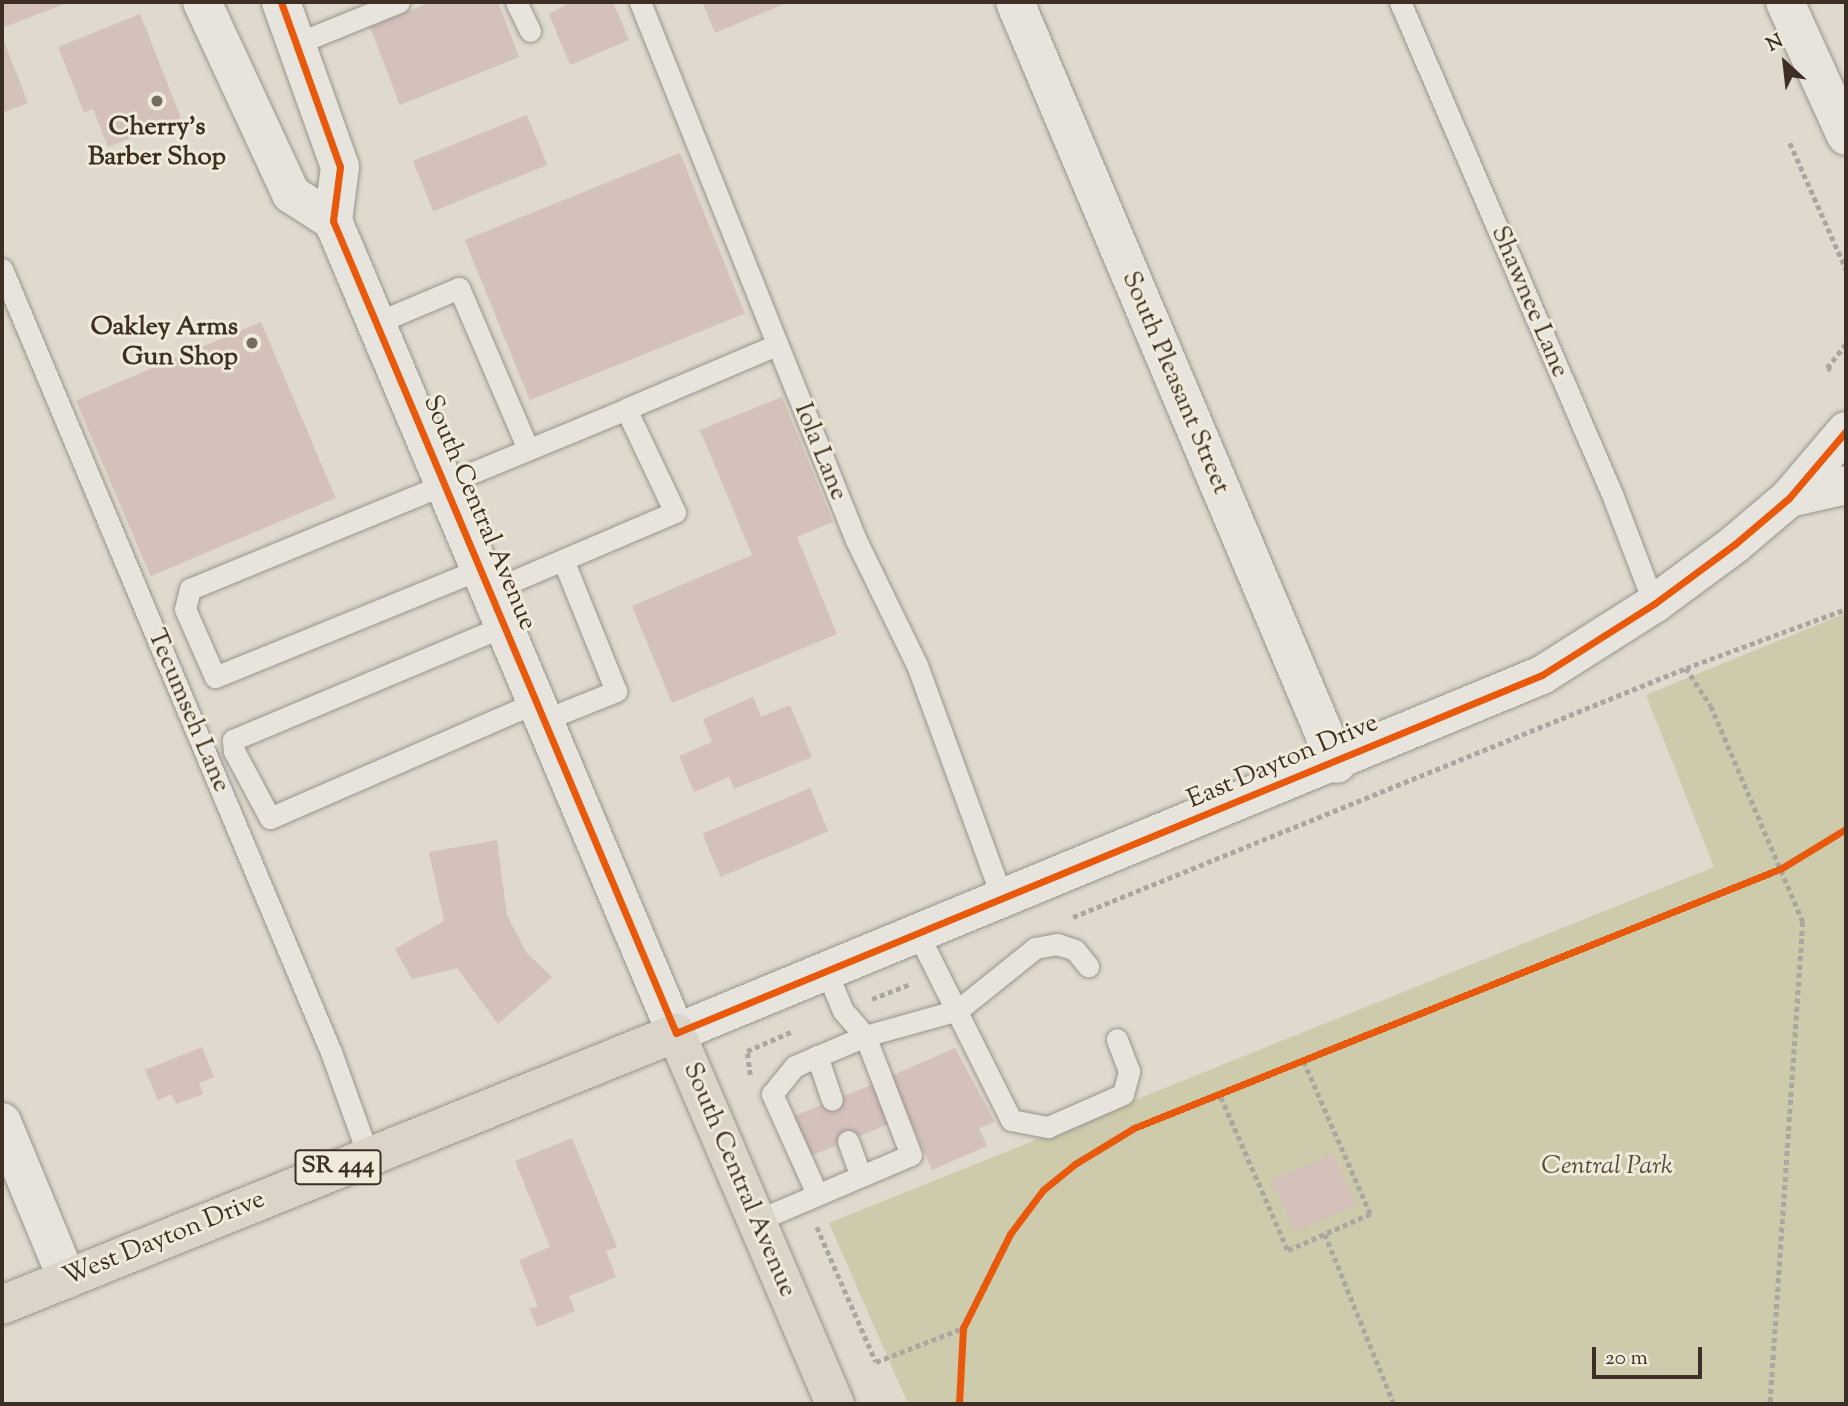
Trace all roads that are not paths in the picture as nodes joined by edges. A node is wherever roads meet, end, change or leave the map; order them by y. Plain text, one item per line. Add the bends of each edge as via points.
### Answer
1 (202, 2) edge
2 (281, 2) edge
3 (399, 2) edge
4 (516, 2) edge
5 (640, 2) edge
6 (1015, 2) edge
7 (1400, 2) edge
8 (1785, 2) edge
9 (530, 31) dead end
10 (298, 43) junction
11 (1842, 121) edge
12 (333, 221) junction
13 (2, 269) edge
14 (376, 323) junction
15 (776, 345) junction
16 (626, 410) junction
17 (1846, 431) edge
18 (528, 449) junction
19 (444, 483) junction
20 (1846, 485) edge
21 (1789, 498) junction
22 (563, 560) junction
23 (485, 580) junction
24 (1654, 604) junction
25 (504, 626) junction
26 (540, 711) junction
27 (1337, 764) junction
28 (1003, 900) junction
29 (918, 934) junction
30 (1088, 966) dead end
31 (826, 970) junction
32 (958, 1010) junction
33 (676, 1033) junction
34 (865, 1036) junction
35 (1117, 1038) dead end
36 (817, 1056) junction
37 (832, 1100) dead end
38 (2, 1122) edge
39 (848, 1141) dead end
40 (368, 1155) junction
41 (862, 1176) junction
42 (817, 1194) junction
43 (756, 1221) junction
44 (67, 1279) junction
45 (2, 1305) edge
46 (835, 1404) edge

1 - 12 street via 291,194
2 - 10 street
3 - 10 lane
4 - 9 lane
5 - 15 lane, Iola Lane
6 - 27 street, South Pleasant Street
7 - 24 lane, Shawnee Lane
8 - 11 street
10 - 12 street via 340,167
12 - 14 street, South Central Avenue
13 - 40 lane, Tecumseh Lane via 331,1052
14 - 18 lane via 459,288
14 - 19 street, South Central Avenue
15 - 16 lane
15 - 28 lane, Iola Lane via 856,540 916,665
16 - 18 lane
16 - 22 lane via 674,512
17 - 21 street, East Dayton Drive
18 - 19 lane
19 - 23 street, South Central Avenue
19 - 23 lane via 190,589 185,609 209,673 215,677
20 - 21 street
21 - 24 street, East Dayton Drive
22 - 23 lane
22 - 26 lane via 616,691
23 - 25 street, South Central Avenue
24 - 27 street, East Dayton Drive via 1542,675
25 - 26 street, South Central Avenue
25 - 26 lane via 233,740 234,751 270,818
26 - 33 street, South Central Avenue
27 - 28 street, East Dayton Drive
28 - 29 street, East Dayton Drive
29 - 31 street, East Dayton Drive
29 - 32 lane
30 - 32 lane via 1075,950 1057,944 1035,948
31 - 33 street, East Dayton Drive
31 - 34 lane via 843,1011
32 - 34 lane
32 - 35 lane via 1011,1120 1048,1127 1123,1094 1129,1071
33 - 40 main road, West Dayton Drive / SR 444
33 - 43 main road, South Central Avenue
34 - 36 lane
34 - 41 lane via 911,1155
36 - 37 lane
36 - 42 lane via 795,1066 772,1094
38 - 44 street
39 - 41 lane
40 - 44 main road, West Dayton Drive / SR 444
41 - 42 lane
42 - 43 lane
43 - 46 main road, South Central Avenue
44 - 45 main road, West Dayton Drive / SR 444

